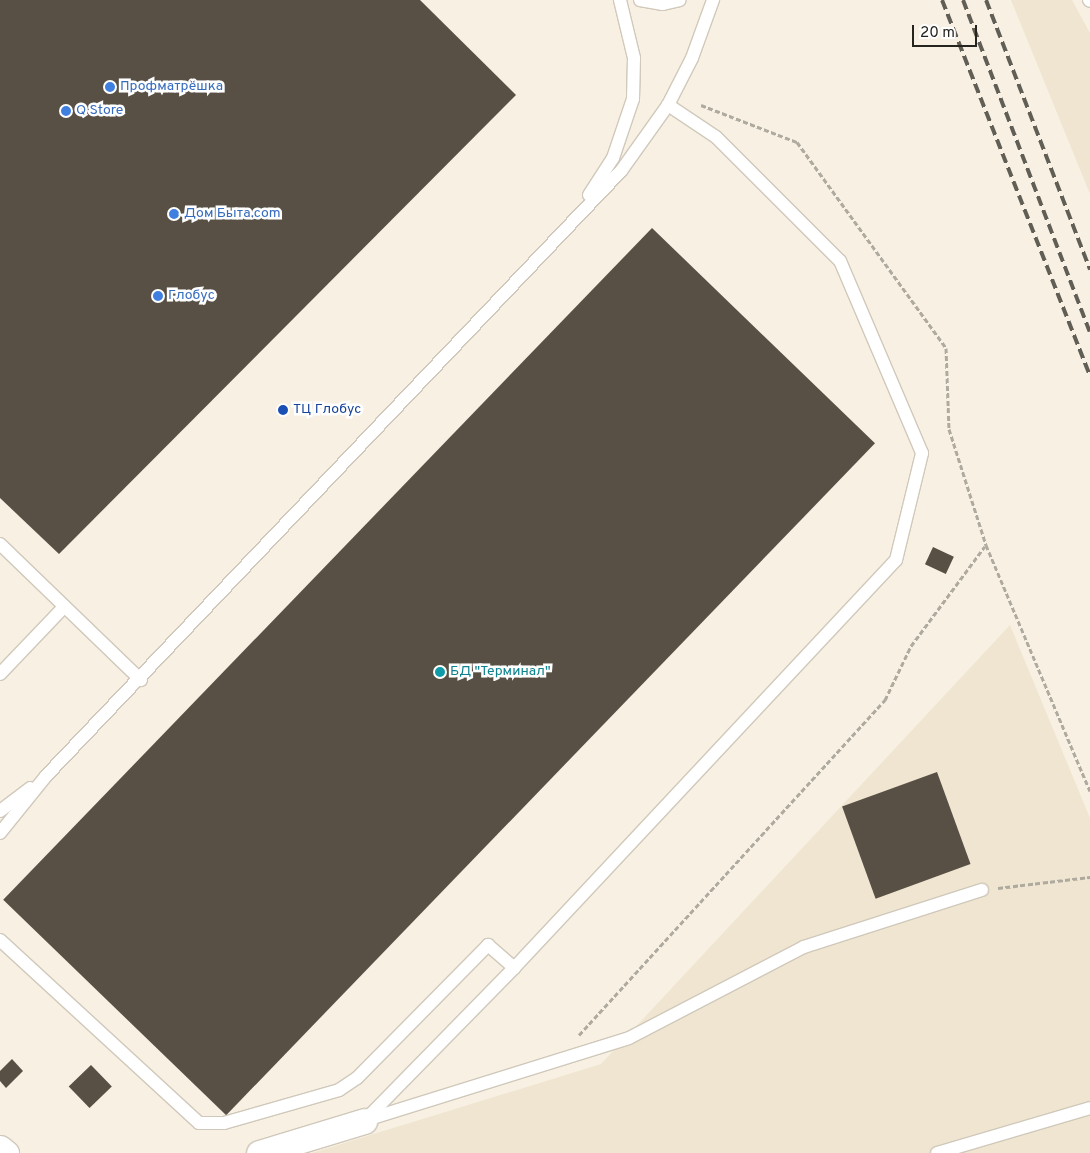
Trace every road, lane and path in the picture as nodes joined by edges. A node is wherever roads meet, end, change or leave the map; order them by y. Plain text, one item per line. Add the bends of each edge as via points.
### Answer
1 (620, 0) edge
2 (640, 0) edge
3 (680, 0) edge
4 (712, 0) edge
5 (670, 101) junction
6 (573, 220) junction
7 (0, 544) edge
8 (986, 545) junction
9 (63, 608) junction
10 (0, 674) edge
11 (141, 680) junction
12 (46, 776) junction
13 (1090, 791) edge
14 (0, 811) edge
15 (0, 833) edge
16 (1090, 877) edge
17 (982, 890) joint
18 (0, 940) edge
19 (514, 968) junction
20 (554, 1062) junction
21 (1090, 1108) edge
22 (364, 1121) junction
23 (0, 1148) edge
24 (6, 1153) edge
25 (259, 1153) edge
26 (937, 1153) edge

1 - 6 lane via 634,58 633,99 613,158
2 - 3 lane via 663,4
4 - 5 lane via 692,58
5 - 6 lane via 621,171
5 - 8 path via 733,114 797,142 946,348 950,429
5 - 19 lane via 716,136 840,260 922,453 896,560
6 - 11 lane
7 - 9 lane
8 - 13 path
8 - 20 path via 911,646 886,700
9 - 10 lane
9 - 11 lane
11 - 12 lane
12 - 14 lane
12 - 15 lane
16 - 17 path
17 - 20 lane via 804,947 629,1038
18 - 19 lane via 199,1122 224,1123 339,1090 357,1078 488,945
19 - 22 lane
20 - 22 lane
21 - 26 lane
22 - 25 street
23 - 24 street

